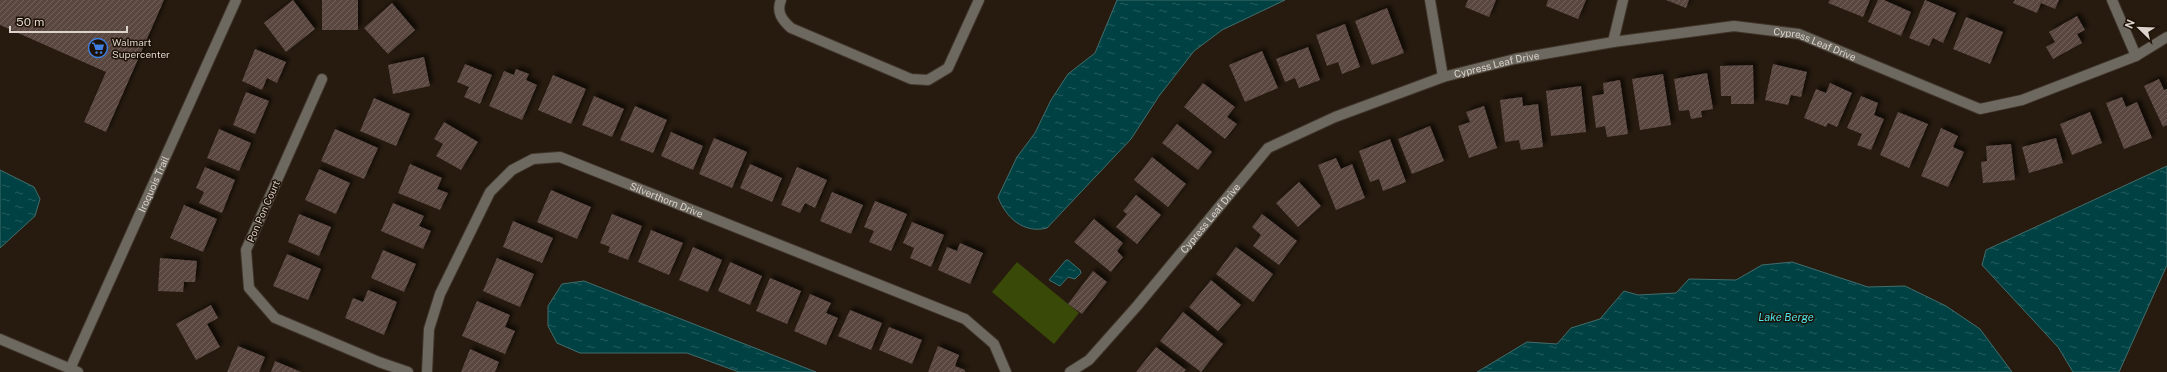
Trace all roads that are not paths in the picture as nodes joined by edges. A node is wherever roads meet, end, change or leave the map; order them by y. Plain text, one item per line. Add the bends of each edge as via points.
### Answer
1 (236, 0) edge
2 (781, 0) edge
3 (979, 0) edge
4 (1430, 0) edge
5 (1623, 0) edge
6 (2112, 0) edge
7 (2167, 36) edge
8 (1613, 42) junction
9 (2136, 56) junction
10 (1443, 77) junction
11 (322, 78) dead end
12 (0, 340) edge
13 (74, 370) edge
14 (408, 372) edge
15 (427, 372) edge
16 (1006, 372) edge
17 (1070, 372) edge

1 - 13 street, Iroquois Trail
2 - 3 street via 778,6 781,18 791,28 911,79 928,80 948,68
4 - 10 street, Cypress Leaf Drive
5 - 8 street
6 - 9 street
7 - 9 street, Cypress Leaf Drive
8 - 9 street, Cypress Leaf Drive via 1734,26 1799,34 1980,109 2022,100
8 - 10 street, Cypress Leaf Drive via 1515,59
10 - 17 street, Cypress Leaf Drive via 1335,117 1268,148 1090,360
11 - 14 street, Pon Pon Court via 246,250 249,288 275,318
12 - 13 street
15 - 16 street, Silverthorn Drive via 429,329 440,294 490,192 512,170 533,159 560,157 965,319 994,344

